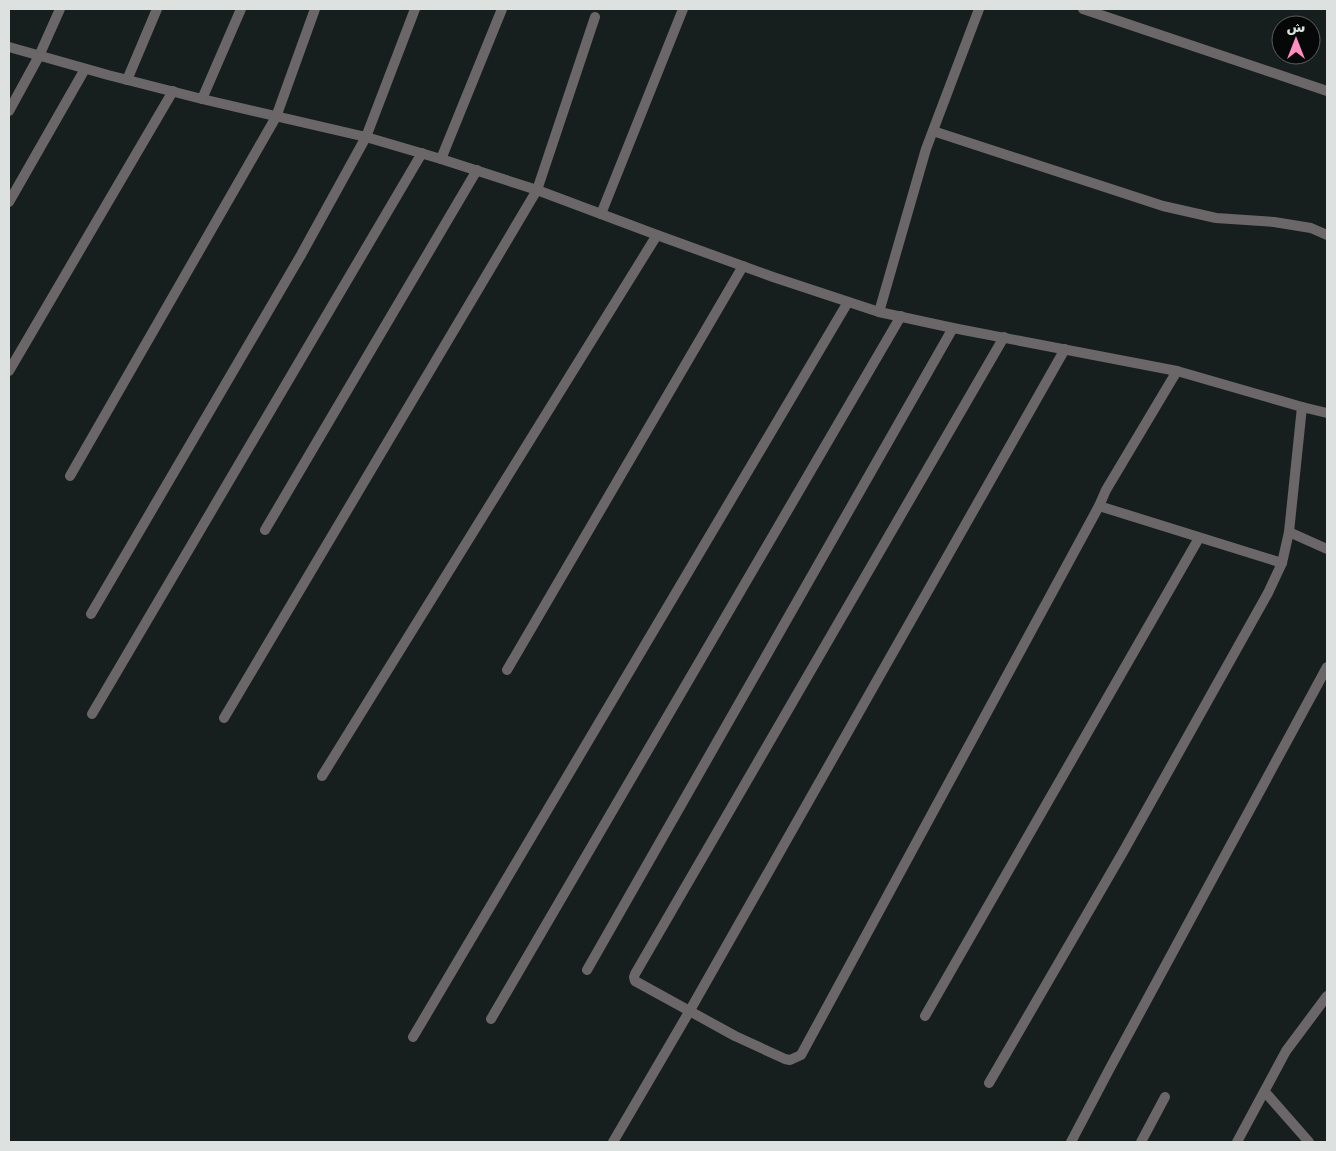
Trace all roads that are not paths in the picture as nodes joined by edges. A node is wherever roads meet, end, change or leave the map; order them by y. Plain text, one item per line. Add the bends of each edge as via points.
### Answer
1 (60, 9) edge
2 (157, 9) edge
3 (242, 9) edge
4 (315, 9) edge
5 (415, 9) edge
6 (502, 9) edge
7 (683, 9) edge
8 (979, 9) edge
9 (1082, 9) edge
10 (595, 17) dead end
11 (9, 47) edge
12 (38, 56) junction
13 (85, 69) junction
14 (126, 80) junction
15 (1327, 91) edge
16 (173, 92) junction
17 (202, 99) junction
18 (9, 111) edge
19 (276, 117) junction
20 (932, 131) junction
21 (366, 136) junction
22 (422, 153) junction
23 (441, 159) junction
24 (478, 170) junction
25 (537, 190) junction
26 (9, 202) edge
27 (601, 214) junction
28 (657, 235) junction
29 (1327, 235) edge
30 (744, 266) junction
31 (848, 302) junction
32 (878, 312) junction
33 (900, 316) junction
34 (953, 328) junction
35 (1004, 337) junction
36 (1064, 349) junction
37 (9, 371) edge
38 (1176, 371) junction
39 (1302, 408) junction
40 (1327, 413) edge
41 (70, 476) dead end
42 (1099, 506) junction
43 (265, 530) dead end
44 (1289, 532) junction
45 (1199, 538) junction
46 (1324, 548) edge
47 (1327, 556) edge
48 (1282, 563) junction
49 (91, 614) dead end
50 (1327, 667) edge
51 (507, 670) dead end
52 (92, 714) dead end
53 (224, 718) dead end
54 (322, 776) dead end
55 (587, 970) dead end
56 (1327, 996) edge
57 (689, 1012) junction
58 (925, 1016) dead end
59 (491, 1019) dead end
60 (413, 1037) dead end
61 (989, 1083) dead end
62 (1264, 1092) junction
63 (1165, 1097) dead end
64 (613, 1142) edge
65 (1071, 1142) edge
66 (1141, 1142) edge
67 (1237, 1142) edge
68 (1309, 1142) edge

1 - 12 street
2 - 14 street
3 - 17 street
4 - 19 street
5 - 21 street
6 - 23 street
7 - 27 street
8 - 20 street
9 - 15 street
10 - 25 street
11 - 12 street
12 - 13 street
12 - 18 street
13 - 14 street
13 - 26 street
14 - 16 street
16 - 17 street
16 - 37 street
17 - 19 street
19 - 21 street
19 - 41 street
20 - 29 street via 1163,206 1216,218 1311,228
20 - 32 street
21 - 22 street
21 - 49 street via 301,256
22 - 23 street
22 - 52 street
23 - 24 street
24 - 25 street
24 - 43 street
25 - 27 street
25 - 53 street
27 - 28 street
28 - 30 street
28 - 54 street
30 - 31 street
30 - 51 street
31 - 32 street
31 - 60 street
32 - 33 street
33 - 34 street
33 - 59 street
34 - 35 street
34 - 55 street
35 - 36 street
35 - 57 street via 635,974 635,981
36 - 38 street
36 - 57 street
38 - 39 street
38 - 42 street
39 - 40 street
39 - 44 street
42 - 45 street
42 - 57 street via 801,1056 785,1059
44 - 46 street
44 - 48 street
45 - 48 street
45 - 58 street
46 - 47 street
48 - 61 street via 1128,844
50 - 65 street
56 - 62 street via 1286,1052
57 - 64 street
62 - 67 street
62 - 68 street
63 - 66 street

